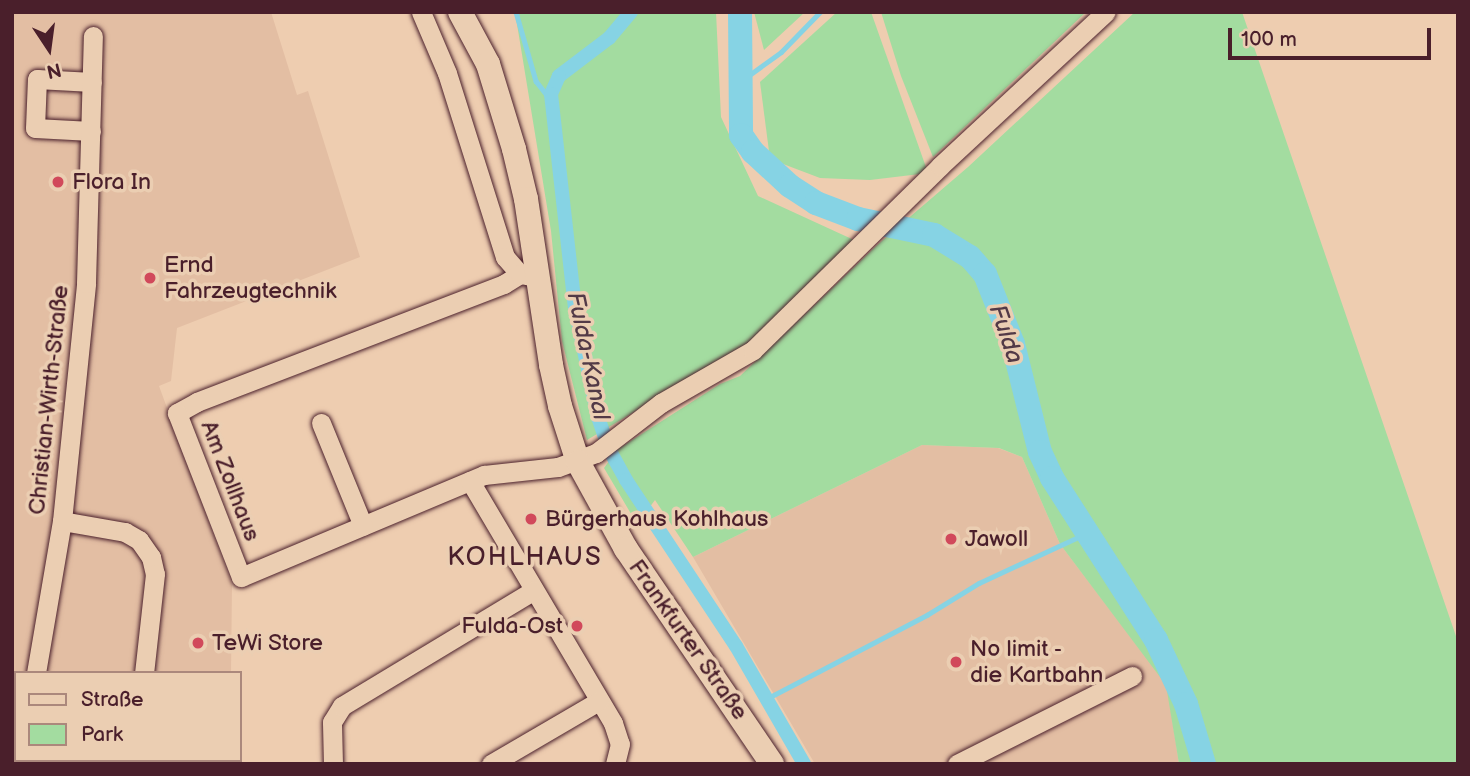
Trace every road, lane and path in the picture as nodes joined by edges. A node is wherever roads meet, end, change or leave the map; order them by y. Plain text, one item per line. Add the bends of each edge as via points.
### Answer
1 (421, 12) edge
2 (460, 12) edge
3 (1106, 12) edge
4 (93, 36) dead end
5 (92, 82) junction
6 (91, 131) junction
7 (528, 275) junction
8 (321, 423) dead end
9 (587, 457) junction
10 (470, 481) junction
11 (62, 521) junction
12 (363, 526) junction
13 (534, 590) junction
14 (36, 671) edge
15 (144, 671) edge
16 (1132, 676) dead end
17 (599, 701) junction
18 (333, 764) edge
19 (491, 764) edge
20 (615, 764) edge
21 (772, 764) edge
22 (957, 764) edge

1 - 7 street, Frankfurter Straße via 447,73 505,257
2 - 7 main road, Frankfurter Straße via 499,94 526,199
3 - 9 street via 753,350 662,403
4 - 5 street, Christian-Wirth-Straße
5 - 6 street, Christian-Wirth-Straße
5 - 6 street via 37,79 35,128
6 - 11 street, Christian-Wirth-Straße via 86,283
7 - 9 main road, Frankfurter Straße via 560,406
7 - 12 street, Am Zollhaus via 177,413 241,577
8 - 12 street
9 - 10 street, Am Zollhaus via 539,471 484,475
9 - 21 main road, Frankfurter Straße via 626,549
10 - 12 street, Am Zollhaus
10 - 13 street
11 - 14 street, Christian-Wirth-Straße
11 - 15 street via 125,532 139,540 151,557 155,574
13 - 17 street
13 - 18 street via 342,706 332,722
16 - 22 street
17 - 19 street
17 - 20 street via 620,744

